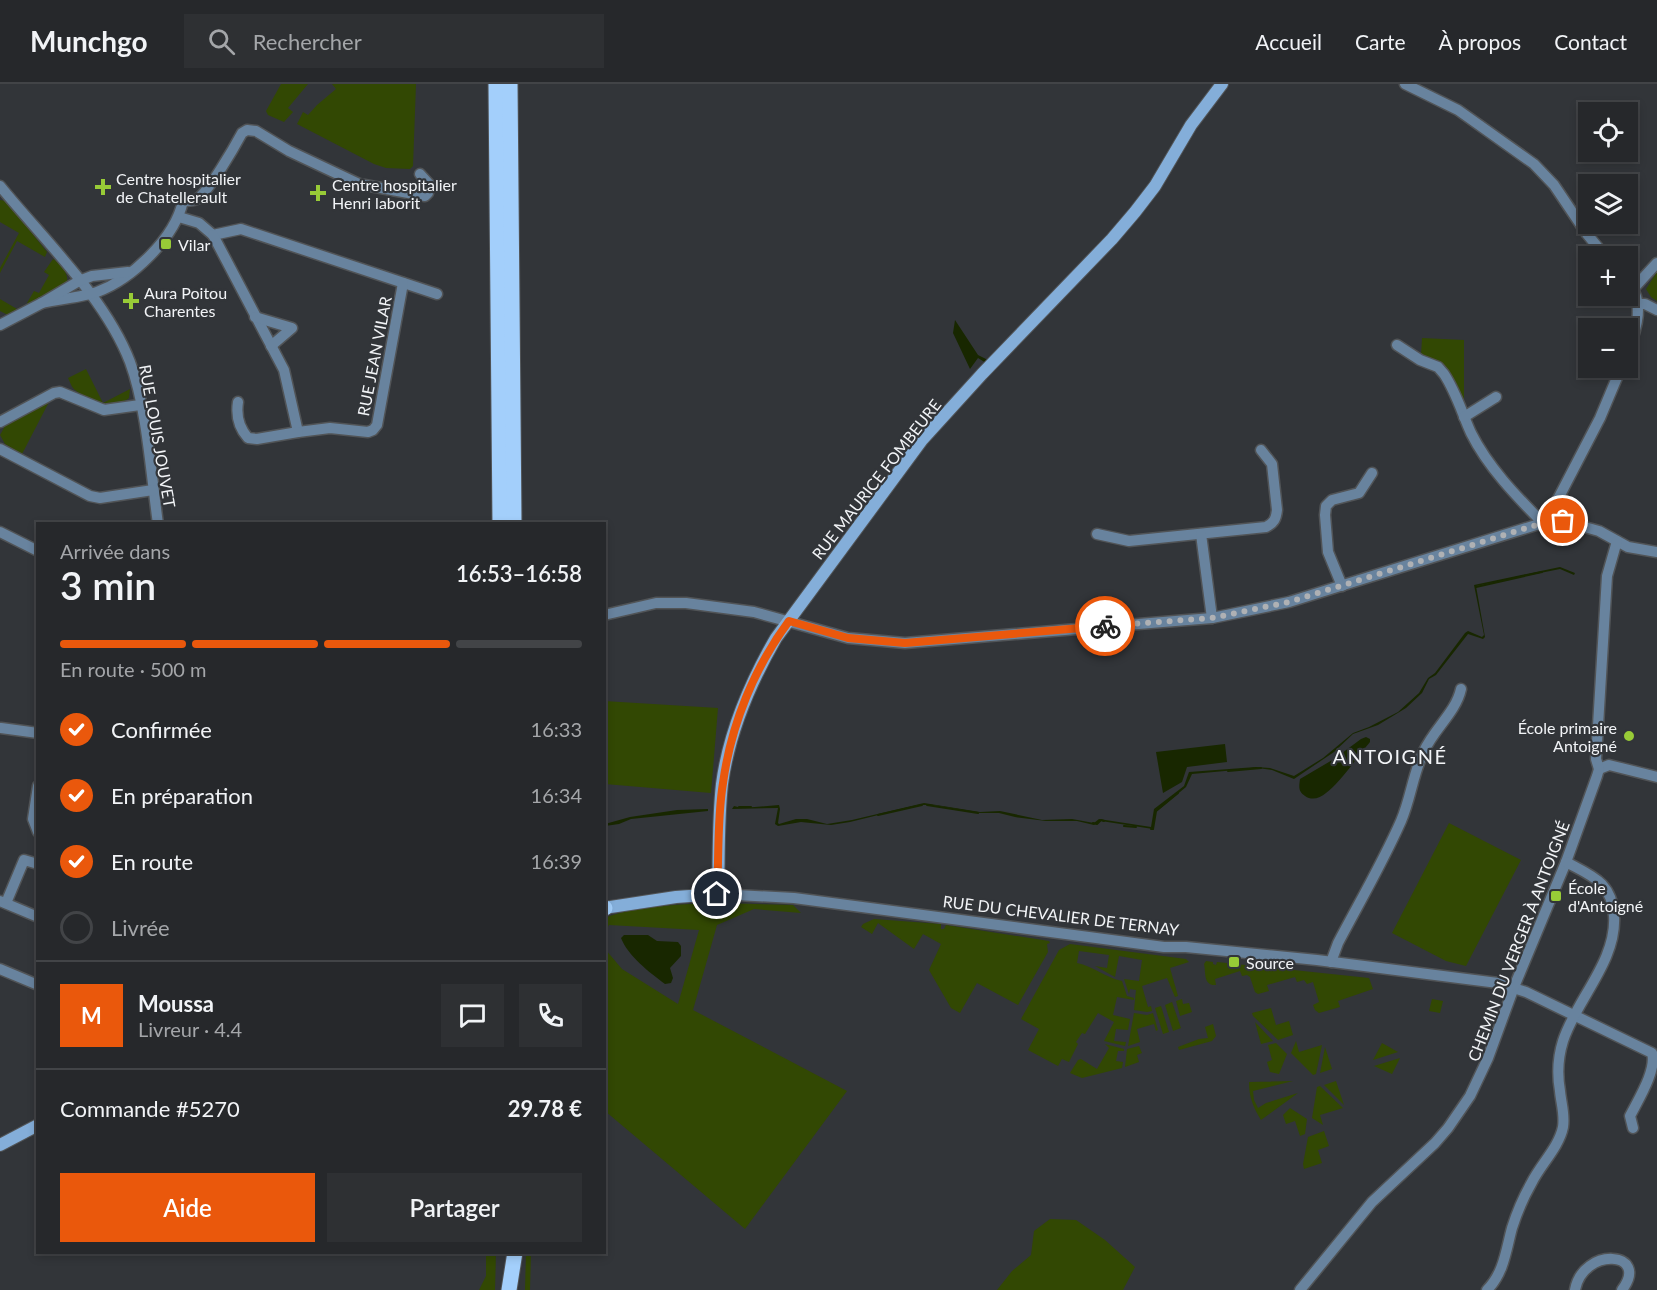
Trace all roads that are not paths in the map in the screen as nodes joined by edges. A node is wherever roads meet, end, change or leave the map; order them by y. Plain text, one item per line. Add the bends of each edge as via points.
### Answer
1 (496, 84) edge
2 (510, 84) edge
3 (1222, 84) edge
4 (1405, 84) edge
5 (420, 174) dead end
6 (0, 186) edge
7 (179, 218) junction
8 (213, 235) junction
9 (1597, 246) edge
10 (1657, 263) edge
11 (131, 272) junction
12 (1638, 278) edge
13 (79, 280) junction
14 (403, 283) junction
15 (89, 294) junction
16 (437, 294) dead end
17 (42, 303) junction
18 (1638, 304) edge
19 (1657, 310) edge
20 (255, 317) junction
21 (0, 325) edge
22 (1397, 345) dead end
23 (271, 346) junction
24 (1617, 378) edge
25 (1496, 396) dead end
26 (238, 402) dead end
27 (140, 405) junction
28 (1464, 417) junction
29 (0, 422) edge
30 (298, 432) junction
31 (0, 449) edge
32 (1261, 450) dead end
33 (1372, 473) dead end
34 (153, 490) junction
35 (158, 522) edge
36 (501, 522) edge
37 (514, 522) edge
38 (1545, 522) junction
39 (0, 532) edge
40 (1097, 534) dead end
41 (1201, 534) junction
42 (1617, 541) junction
43 (36, 550) edge
44 (1657, 552) edge
45 (1342, 586) junction
46 (606, 615) edge
47 (1212, 618) junction
48 (789, 621) junction
49 (1461, 689) dead end
50 (1, 728) edge
51 (36, 733) edge
52 (1599, 769) junction
53 (1657, 777) edge
54 (36, 799) edge
55 (36, 827) edge
56 (1566, 862) junction
57 (36, 863) edge
58 (717, 894) junction
59 (3, 902) edge
60 (606, 908) edge
61 (36, 915) edge
62 (1331, 962) junction
63 (0, 969) edge
64 (36, 984) edge
65 (1514, 987) junction
66 (1575, 1014) junction
67 (36, 1126) edge
68 (1633, 1128) dead end
69 (0, 1145) edge
70 (504, 1254) edge
71 (515, 1254) edge
72 (504, 1290) edge
73 (509, 1290) edge
74 (1300, 1290) edge
75 (1487, 1290) edge
76 (1575, 1290) edge
77 (1622, 1290) edge

1 - 36 main road
2 - 37 main road
3 - 48 street, RUE MAURICE FOMBEURE via 1135,212 929,432
4 - 9 street via 1458,110 1534,164 1554,184
5 - 7 street via 430,185 428,193 422,196 359,184 252,130 244,131 200,196 183,201
6 - 13 street, RUE LOUIS JOUVET
7 - 8 street via 199,223
7 - 11 street
8 - 14 street, RUE JEAN VILAR via 241,229
8 - 20 street
10 - 12 street
11 - 13 street
11 - 15 street
13 - 15 street, RUE LOUIS JOUVET
13 - 17 street
14 - 16 street, RUE JEAN VILAR
14 - 30 street, RUE JEAN VILAR via 377,425 368,432 330,428
15 - 17 street
15 - 27 street, RUE LOUIS JOUVET via 110,321 124,350
17 - 21 street
18 - 19 street
20 - 23 street
20 - 23 street via 292,328
22 - 28 street via 1438,367
23 - 30 street via 286,376
24 - 38 street
25 - 28 street
26 - 30 street, RUE JEAN VILAR via 238,418 248,438
27 - 29 street via 104,410 60,392
27 - 34 street, RUE LOUIS JOUVET
28 - 38 street via 1497,472
31 - 34 street via 90,496
32 - 41 street via 1272,464 1277,510 1272,524
33 - 45 street via 1359,493 1332,500 1326,506 1328,552
34 - 35 street, RUE LOUIS JOUVET
38 - 42 street via 1580,525
38 - 45 street
39 - 43 street
40 - 41 street via 1129,541
41 - 47 street
42 - 44 street
42 - 52 street, CHEMIN DU VERGER À ANTOIGNÉ via 1607,576 1596,759
45 - 47 street
46 - 48 street via 656,603 686,603
47 - 48 street via 905,643 848,638
48 - 58 street, RUE MAURICE FOMBEURE via 753,683 727,757
49 - 62 street via 1458,700 1425,748 1402,819
50 - 51 street
52 - 53 street via 1609,765
52 - 56 street, CHEMIN DU VERGER À ANTOIGNÉ
54 - 55 street
56 - 65 street, CHEMIN DU VERGER À ANTOIGNÉ
56 - 66 street via 1603,885 1614,919 1608,950
57 - 59 street via 24,860
58 - 60 street, RUE DU CHEVALIER DE TERNAY
58 - 62 street, RUE DU CHEVALIER DE TERNAY via 794,898 1164,947
59 - 61 street
62 - 65 street, RUE DU CHEVALIER DE TERNAY
63 - 64 street
65 - 66 street, RUE DU CHEVALIER DE TERNAY
65 - 74 street, CHEMIN DU VERGER À ANTOIGNÉ via 1480,1079 1459,1113 1435,1143 1372,1202
66 - 68 street, RUE DU CHEVALIER DE TERNAY via 1652,1053 1653,1072 1630,1116
66 - 75 street via 1559,1061 1562,1129 1524,1198 1500,1273
67 - 69 street
70 - 72 main road
71 - 73 main road
76 - 77 street via 1589,1265 1608,1258 1625,1263 1630,1269

